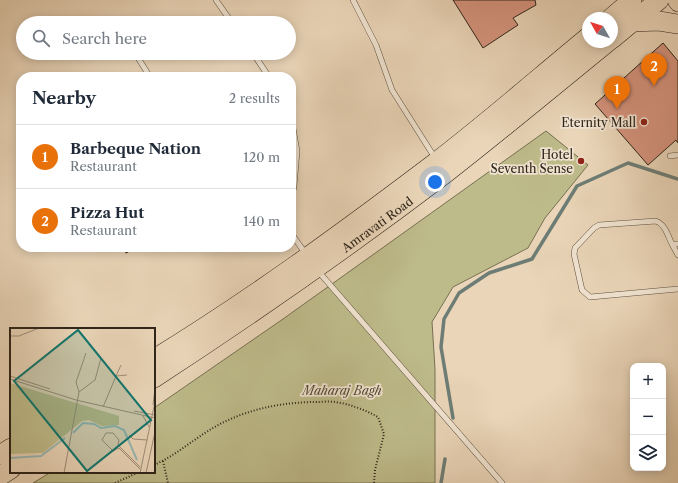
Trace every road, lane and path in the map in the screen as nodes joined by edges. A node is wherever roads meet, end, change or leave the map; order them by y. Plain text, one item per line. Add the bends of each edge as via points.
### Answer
1 (216, 0) edge
2 (353, 0) edge
3 (659, 0) edge
4 (676, 0) edge
5 (678, 3) edge
6 (624, 10) edge
7 (227, 16) edge
8 (618, 24) edge
9 (678, 24) edge
10 (582, 42) edge
11 (600, 48) edge
12 (139, 60) edge
13 (257, 60) edge
14 (147, 72) edge
15 (265, 72) edge
16 (296, 145) edge
17 (678, 155) edge
18 (670, 156) dead end
19 (296, 163) edge
20 (442, 167) junction
21 (296, 240) edge
22 (672, 244) junction
23 (678, 244) edge
24 (678, 255) edge
25 (312, 262) junction
26 (678, 289) edge
27 (155, 357) edge
28 (155, 377) edge
29 (10, 449) edge
30 (0, 455) edge
31 (163, 461) junction
32 (155, 465) edge
33 (10, 470) edge
34 (137, 473) edge
35 (0, 476) edge
36 (115, 483) edge
37 (168, 483) edge
38 (374, 483) edge
39 (502, 483) edge

1 - 7 lane
2 - 20 lane via 376,45 392,90
3 - 6 highway
4 - 5 main road
6 - 8 highway
6 - 9 highway
10 - 20 highway, Amravati Road
11 - 20 highway, Amravati Road
12 - 14 lane
13 - 15 lane
16 - 19 lane
17 - 18 lane
20 - 25 highway, Amravati Road
21 - 25 lane
22 - 23 lane
22 - 24 lane
22 - 26 lane via 663,227 656,221 598,225 575,248 574,254 582,290 590,297
25 - 27 highway, Amravati Road
25 - 28 highway, Amravati Road via 202,347
25 - 39 lane
29 - 30 highway
31 - 32 path
31 - 37 path
31 - 38 path via 194,439 225,422 263,408 293,402 335,402 365,410 378,417 384,434
33 - 35 highway
34 - 36 path

